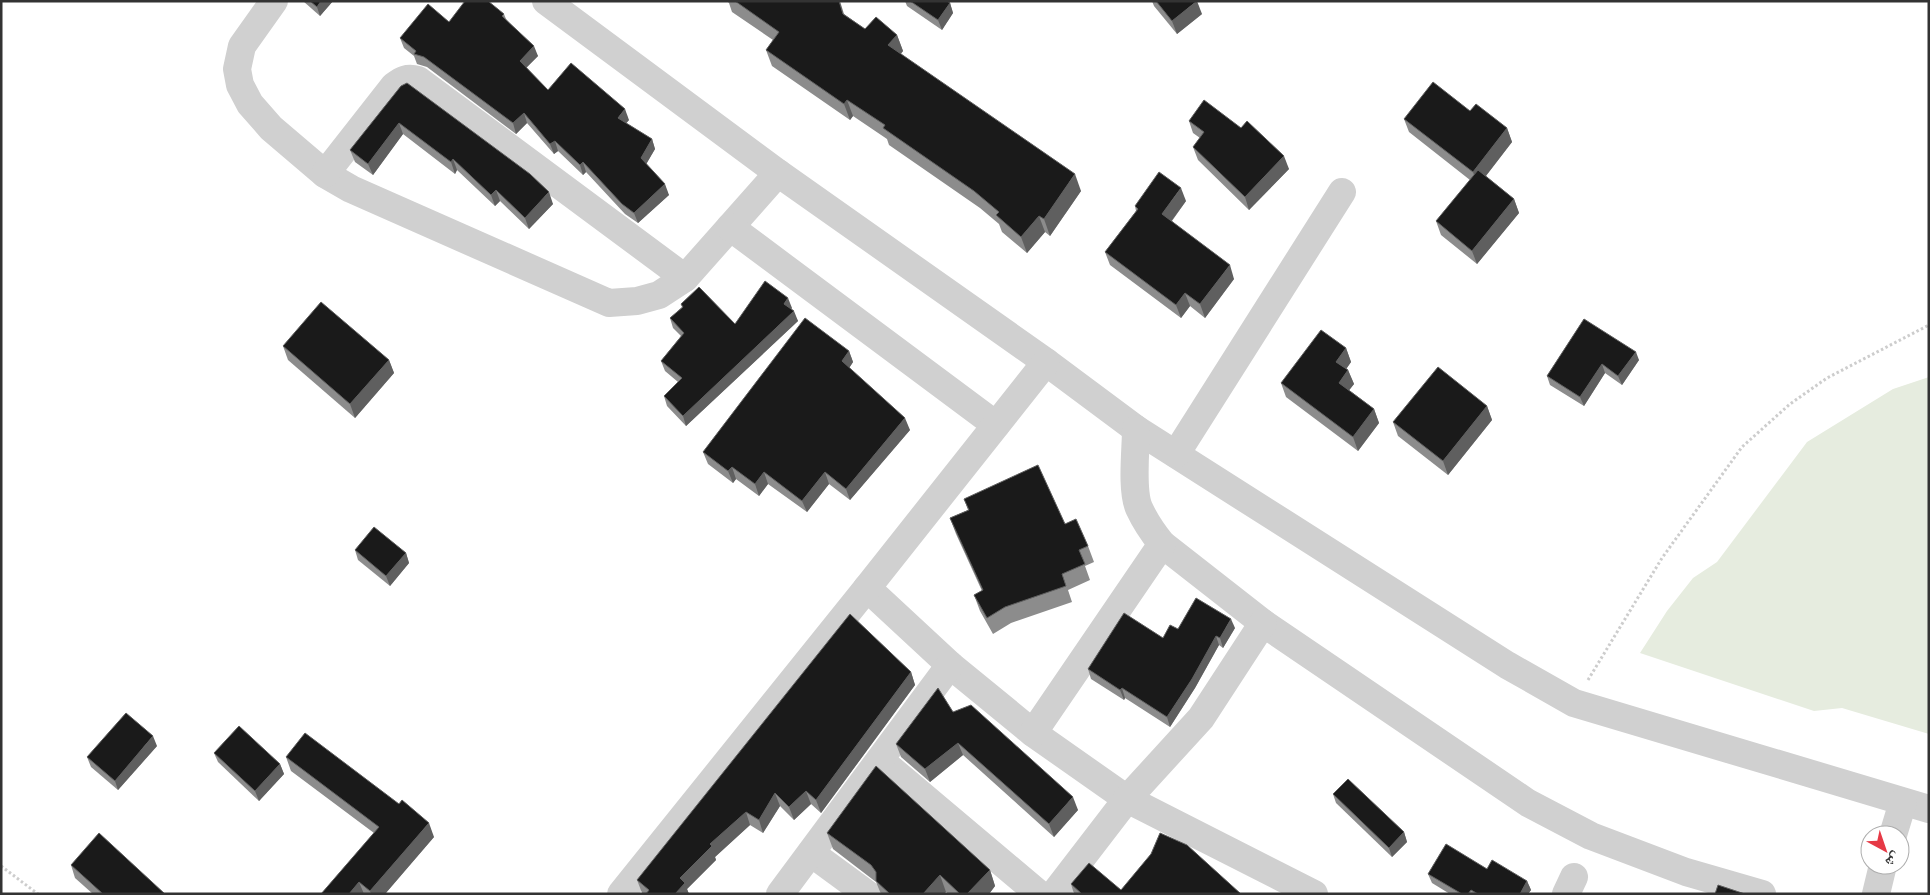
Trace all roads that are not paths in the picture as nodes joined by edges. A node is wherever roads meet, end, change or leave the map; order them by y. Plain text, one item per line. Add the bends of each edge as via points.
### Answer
1 (274, 1) edge
2 (546, 1) edge
3 (778, 173) junction
4 (325, 174) junction
5 (1342, 192) dead end
6 (730, 227) junction
7 (684, 278) junction
8 (1046, 362) junction
9 (996, 424) junction
10 (1136, 429) junction
11 (1176, 454) junction
12 (1162, 544) junction
13 (867, 588) junction
14 (1263, 623) junction
15 (950, 665) junction
16 (1033, 733) junction
17 (880, 760) junction
18 (1127, 799) junction
19 (1916, 806) edge
20 (1901, 825) edge
21 (811, 852) junction
22 (1881, 875) edge
23 (621, 894) edge
24 (780, 894) edge
25 (867, 894) edge
26 (1039, 894) edge
27 (1054, 894) edge
28 (1314, 894) edge
29 (1762, 894) edge
30 (1876, 894) edge

1 - 4 street via 242,46 237,69 240,84 250,104 271,128
2 - 3 street
3 - 6 street
3 - 8 street
4 - 7 street via 359,193 609,303 659,295
4 - 7 street via 394,86 410,78 418,80
5 - 11 street
6 - 7 street
6 - 9 street
8 - 9 street
8 - 10 street
9 - 13 street
10 - 11 street
10 - 12 street via 1138,506
11 - 19 street via 1507,665 1574,703
12 - 14 street
12 - 16 street
13 - 15 street
13 - 23 street
14 - 18 street via 1201,718
14 - 29 street via 1528,803 1591,836 1686,872
15 - 16 street
15 - 17 street
16 - 18 street
17 - 21 street
17 - 26 street
18 - 27 street
18 - 28 street
19 - 20 street
21 - 24 street
21 - 25 street
22 - 30 street

